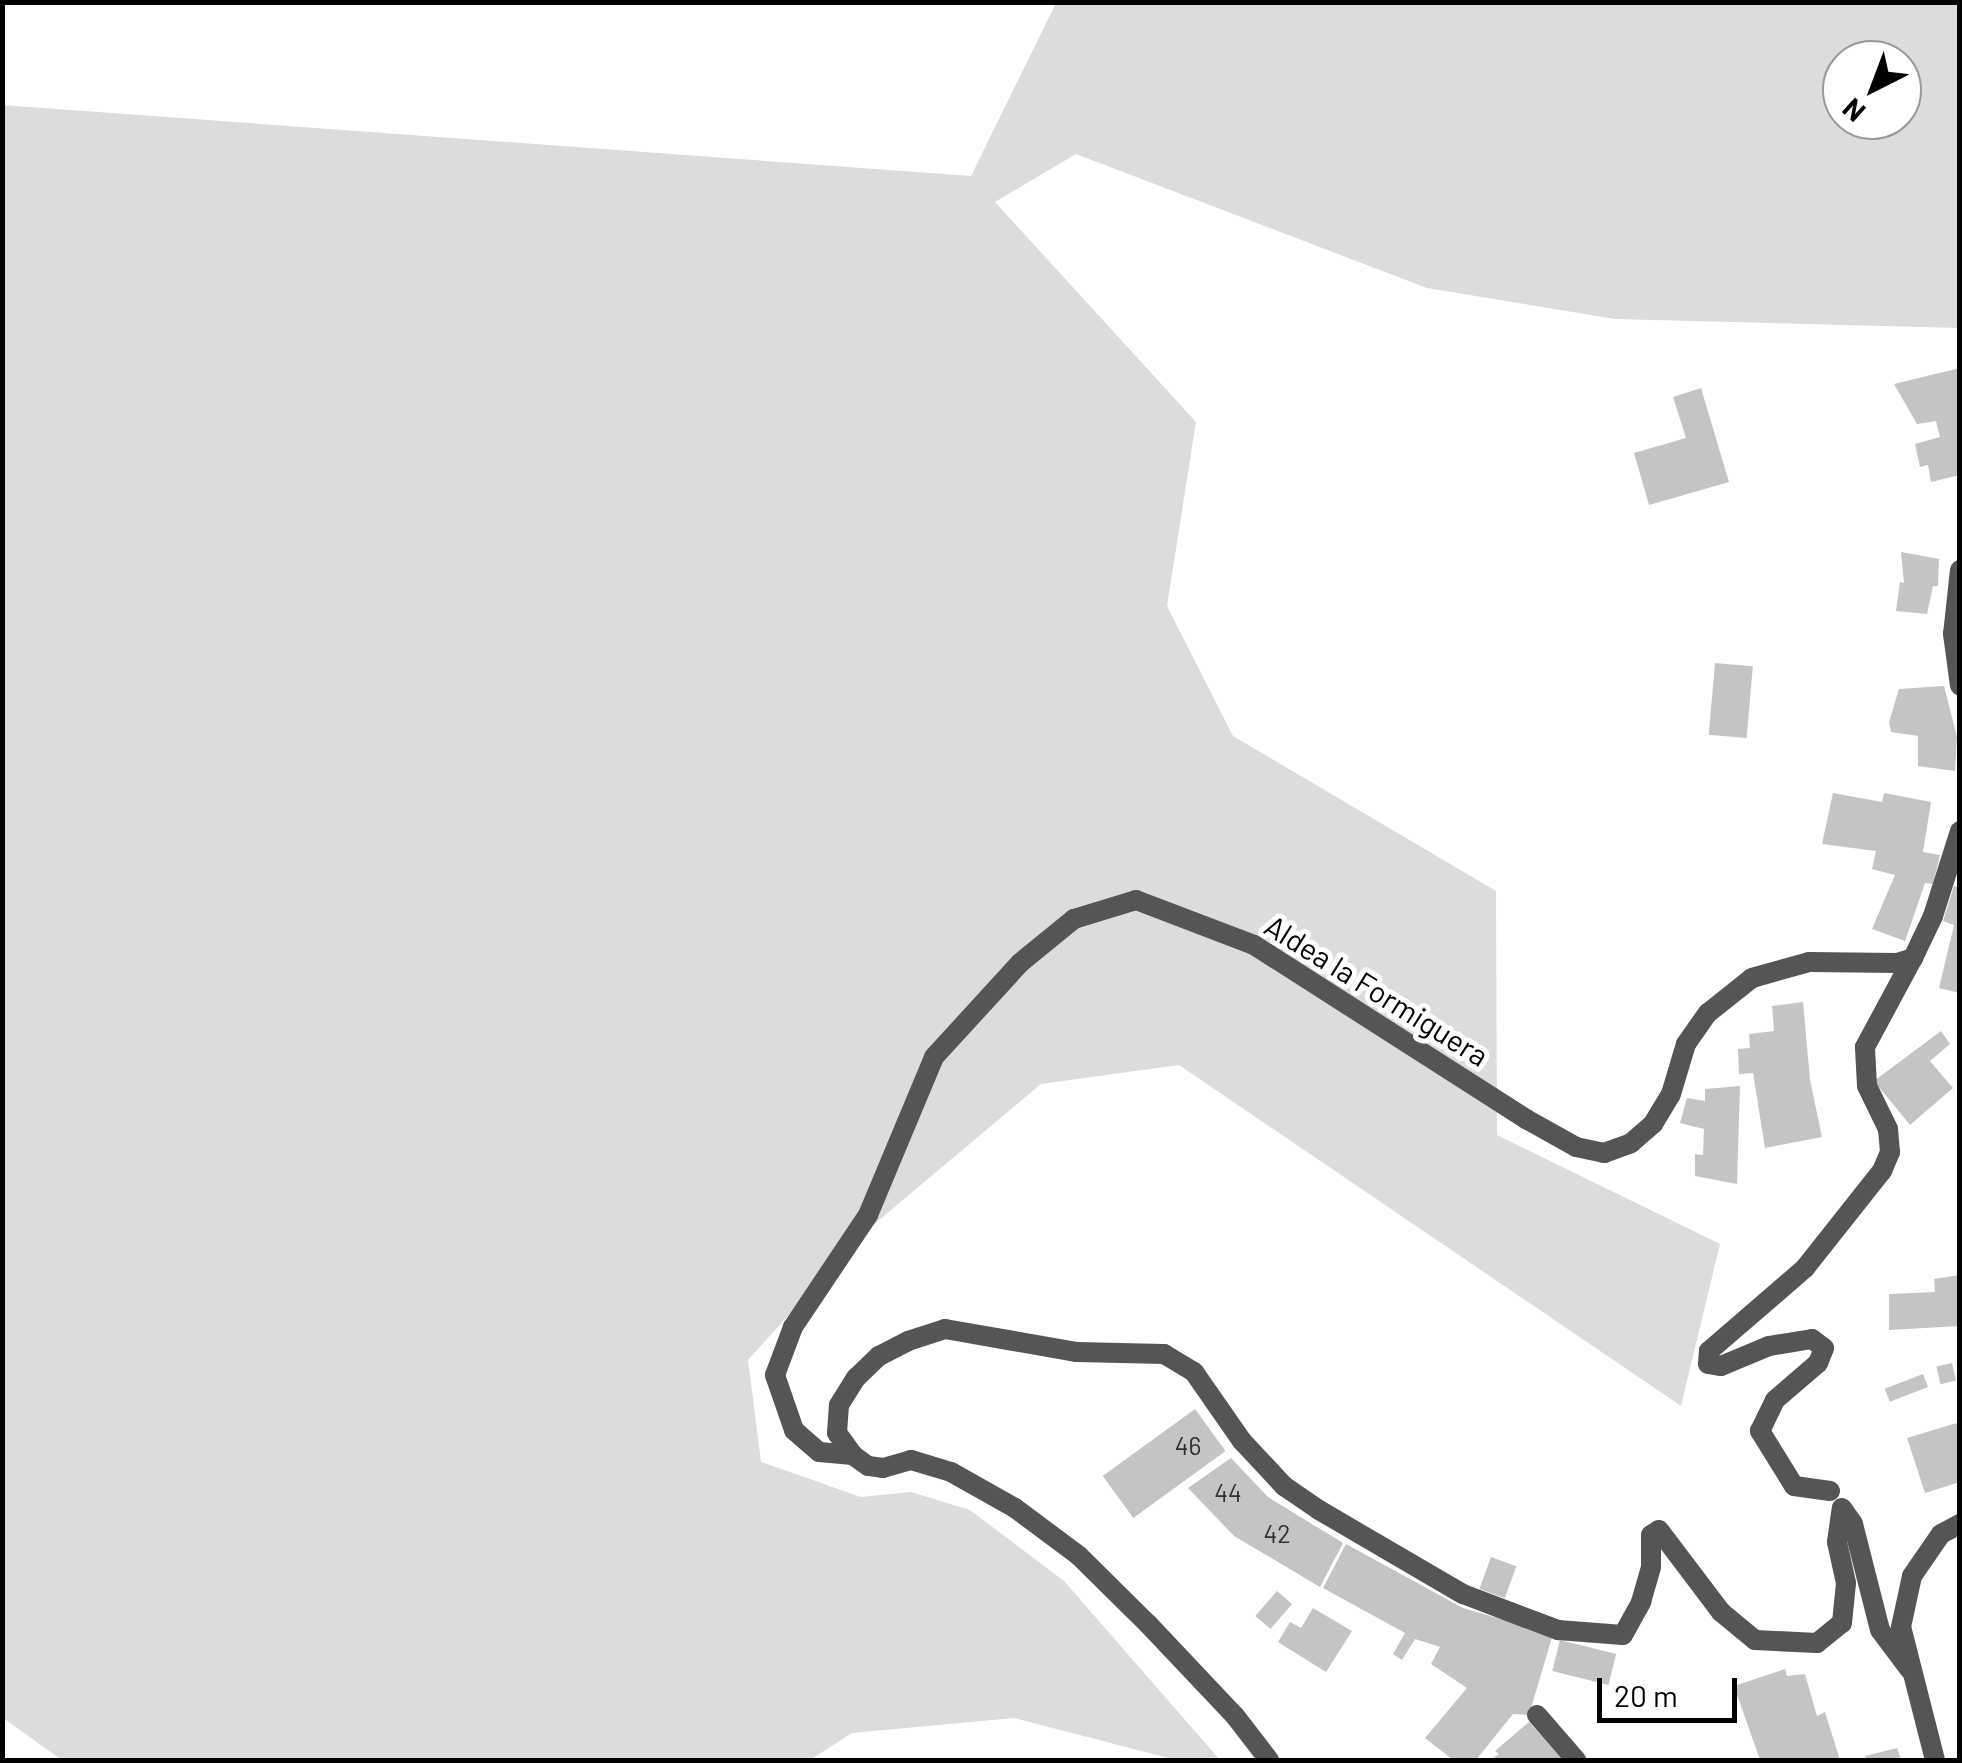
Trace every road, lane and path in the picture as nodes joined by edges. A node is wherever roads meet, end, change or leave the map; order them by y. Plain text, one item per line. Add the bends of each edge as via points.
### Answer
1 (1960, 570) edge
2 (1960, 686) edge
3 (1960, 831) edge
4 (1913, 958) junction
5 (852, 1456) junction
6 (1830, 1491) dead end
7 (1960, 1524) edge
8 (1910, 1670) junction
9 (1537, 1715) dead end
10 (1269, 1760) edge
11 (1576, 1760) edge
12 (1935, 1760) edge

1 - 2 street via 1953,634
3 - 4 street
4 - 5 street, Aldea la Formiguera via 1809,962 1752,978 1708,1012 1686,1044 1671,1094 1653,1124 1631,1143 1604,1152 1576,1147 1526,1119 1254,945 1136,900 1074,919 1020,963 934,1057 868,1215 793,1327 776,1374 794,1430 819,1452
4 - 6 street via 1866,1047 1868,1086 1888,1129 1890,1152 1882,1171 1805,1268 1709,1352 1708,1364 1721,1366 1768,1346 1812,1340 1824,1348 1818,1364 1774,1400 1760,1431 1794,1486
5 - 8 street via 838,1434 840,1405 868,1367 908,1340 946,1330 1077,1352 1164,1354 1194,1372 1242,1441 1284,1486 1463,1594 1558,1630 1623,1635 1641,1602 1651,1535 1659,1530 1720,1612 1754,1640 1817,1643 1842,1623 1842,1508 1853,1524 1880,1630
5 - 10 street, Aldea la Formiguera via 868,1466 911,1460 951,1472 1015,1508 1078,1555 1148,1624
7 - 8 street via 1941,1534 1912,1576 1900,1627
8 - 12 street
9 - 11 street

